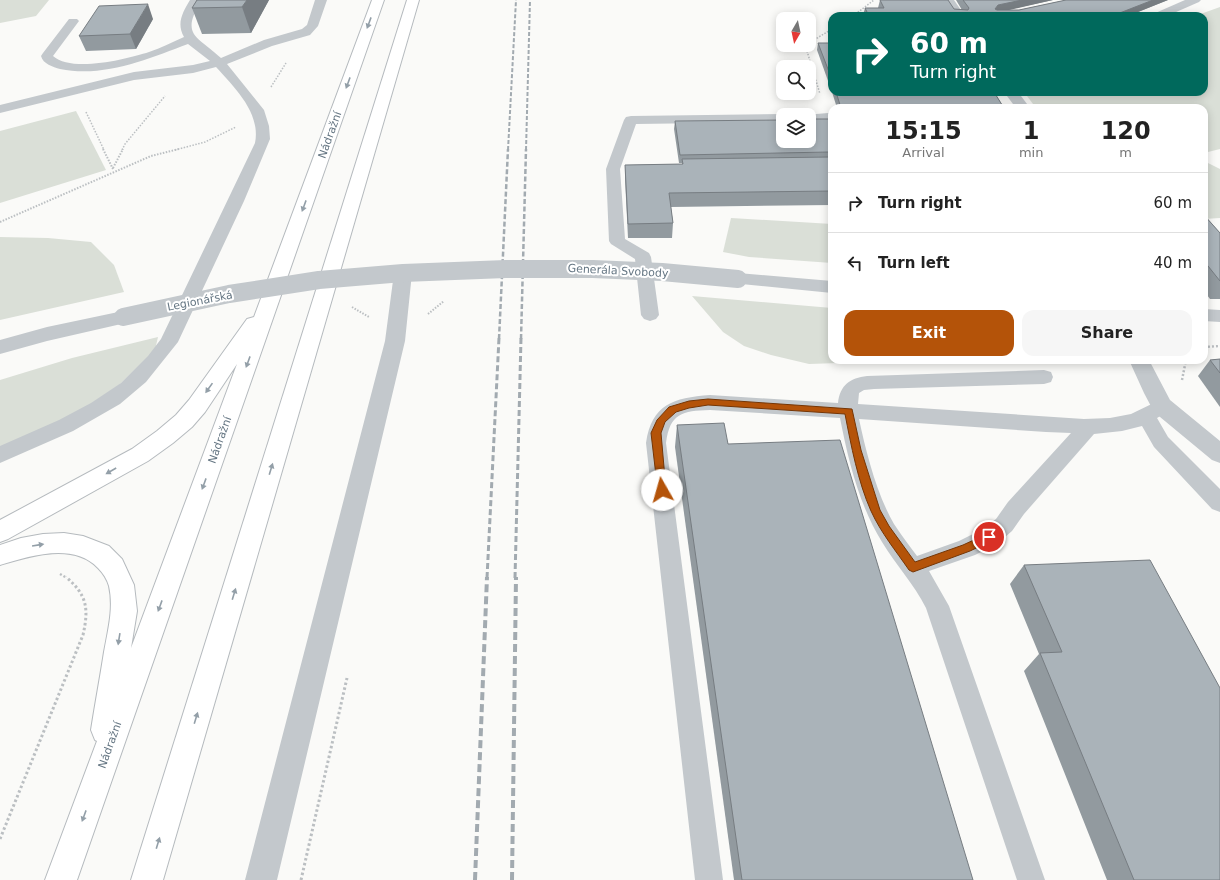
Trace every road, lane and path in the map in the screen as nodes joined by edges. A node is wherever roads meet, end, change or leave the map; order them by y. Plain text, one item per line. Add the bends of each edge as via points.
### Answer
1 (196, 0) edge
2 (321, 0) edge
3 (378, 0) edge
4 (413, 0) edge
5 (874, 0) edge
6 (948, 0) edge
7 (1195, 0) edge
8 (860, 12) edge
9 (956, 12) edge
10 (1166, 12) edge
11 (72, 21) dead end
12 (306, 32) junction
13 (828, 32) edge
14 (191, 39) junction
15 (816, 39) edge
16 (807, 52) edge
17 (219, 63) junction
18 (186, 70) junction
19 (75, 90) junction
20 (0, 109) edge
21 (257, 109) junction
22 (828, 117) joint
23 (776, 118) edge
24 (816, 118) edge
25 (113, 168) junction
26 (613, 169) junction
27 (629, 169) edge
28 (114, 171) junction
29 (0, 222) edge
30 (403, 273) junction
31 (828, 286) edge
32 (271, 299) junction
33 (650, 315) dead end
34 (1208, 316) edge
35 (1220, 316) edge
36 (1220, 346) edge
37 (0, 347) edge
38 (1208, 347) edge
39 (1141, 364) edge
40 (1044, 377) dead end
41 (849, 411) junction
42 (1154, 411) junction
43 (1089, 426) junction
44 (1220, 454) edge
45 (0, 455) edge
46 (1220, 503) edge
47 (0, 532) edge
48 (0, 555) edge
49 (913, 567) junction
50 (58, 574) dead end
51 (98, 779) junction
52 (322, 790) dead end
53 (0, 839) edge
54 (61, 880) edge
55 (147, 880) edge
56 (261, 880) edge
57 (301, 880) edge
58 (709, 880) edge
59 (1031, 880) edge

1 - 14 lane via 188,12 185,27
2 - 12 lane via 312,26
3 -> 32 main road, Nádražní
55 -> 4 main road
5 - 8 path
6 - 9 lane
7 - 10 lane
11 - 14 lane via 48,56 48,59 57,64 96,67 146,56
12 - 17 lane via 268,43
12 - 21 path
13 - 15 path
14 - 17 lane
16 - 22 path
17 - 18 lane
17 - 21 lane
18 - 19 lane via 134,76
18 - 25 path via 125,144
19 - 20 lane
19 - 25 path
21 - 28 path via 235,128 205,142 151,156
21 - 45 lane via 264,135 262,143 169,342 129,387 90,414
22 - 24 lane
23 - 26 lane via 631,120
25 - 28 path
26 - 27 lane
26 - 33 lane via 617,241 643,258
28 - 29 path
30 - 31 street, Generála Svobody, bridge via 593,269
30 - 37 street, Legionářská, bridge via 319,280 197,300
30 - 56 street via 395,341
32 -> 47 main road via 184,421 140,455
32 -> 51 main road, Nádražní
34 - 35 street
36 - 38 path
39 - 42 street via 1154,393
40 - 41 lane via 859,384 849,393
41 - 43 lane via 1046,426
41 - 49 lane via 856,450 876,510
41 - 58 lane via 708,402 689,404 672,410 661,420 656,433
42 - 43 lane via 1115,424
42 - 44 street
42 - 46 lane via 1161,442
43 - 49 lane via 1004,525 989,537 967,548
48 -> 51 main road via 48,544 66,542 80,545 99,552 115,571 121,583 124,611
49 - 59 lane via 937,606
50 - 53 path via 64,575 78,588 88,604 87,622 81,643
51 -> 54 main road, Nádražní
52 - 57 path

